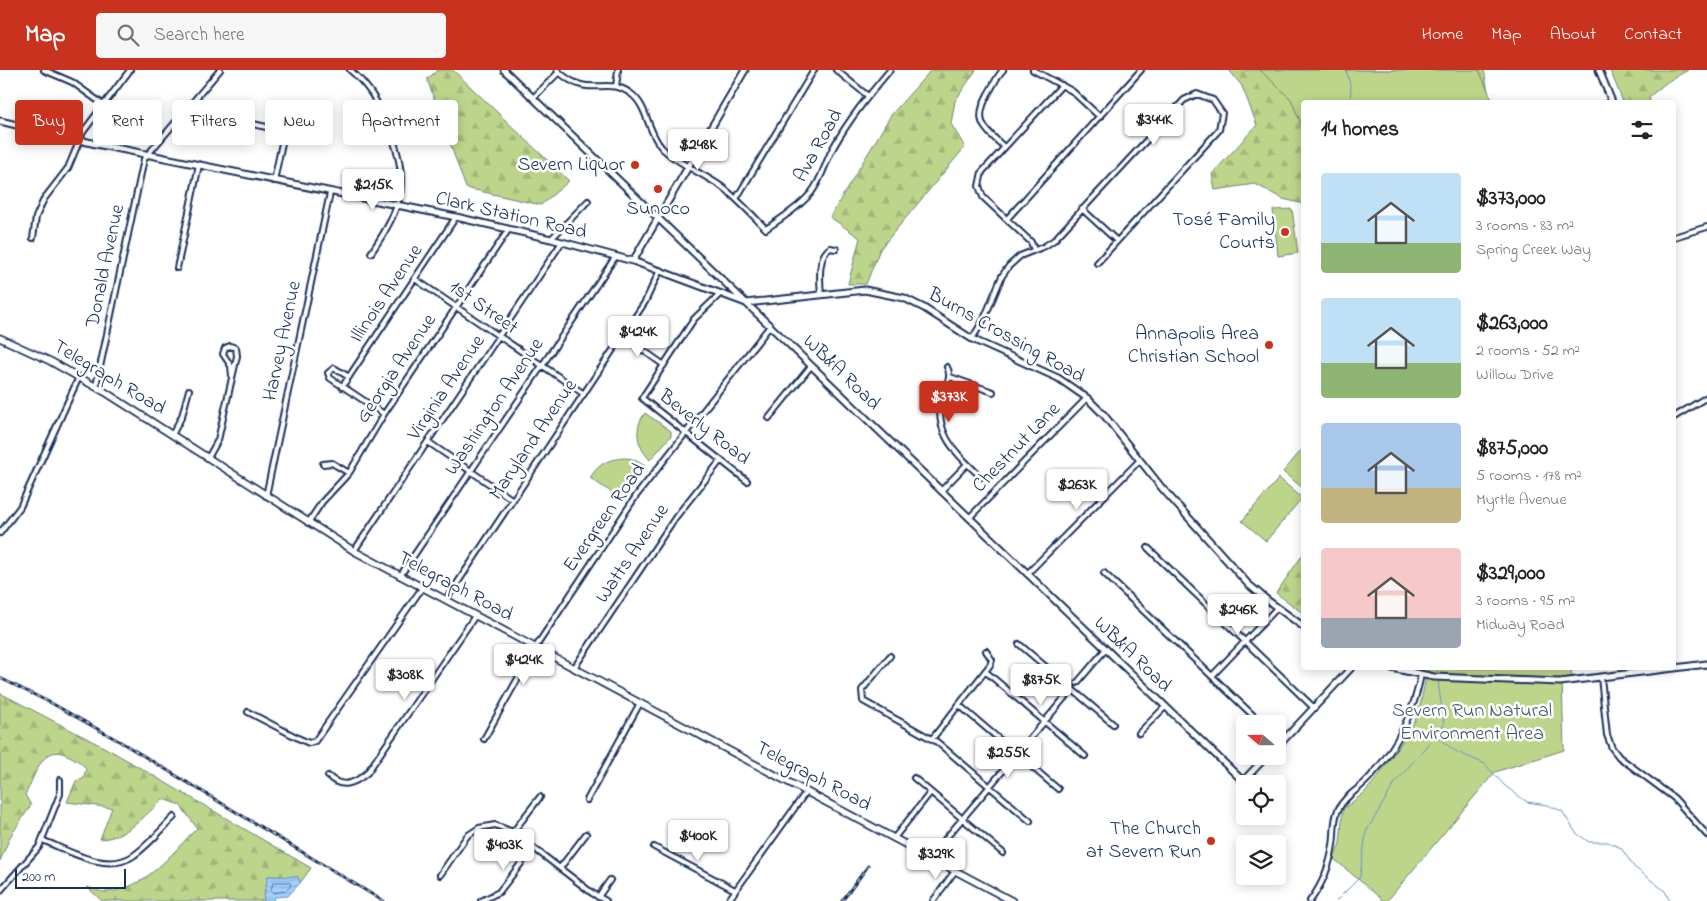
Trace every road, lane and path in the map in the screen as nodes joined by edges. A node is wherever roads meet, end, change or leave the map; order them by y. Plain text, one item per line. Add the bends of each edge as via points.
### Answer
1 (44, 70) edge
2 (64, 70) edge
3 (130, 70) edge
4 (220, 70) edge
5 (350, 70) edge
6 (504, 70) edge
7 (618, 70) edge
8 (745, 70) edge
9 (814, 70) edge
10 (836, 70) edge
11 (890, 70) edge
12 (1003, 70) edge
13 (1033, 70) edge
14 (1141, 70) edge
15 (1599, 70) edge
16 (559, 71) edge
17 (62, 76) junction
18 (1062, 85) junction
19 (616, 87) junction
20 (868, 96) junction
21 (533, 98) junction
22 (98, 100) edge
23 (107, 100) edge
24 (1611, 100) edge
25 (1100, 116) junction
26 (93, 120) edge
27 (0, 122) edge
28 (15, 125) edge
29 (83, 134) edge
30 (83, 141) edge
31 (77, 145) edge
32 (281, 145) edge
33 (1004, 147) junction
34 (149, 154) junction
35 (198, 165) junction
36 (688, 166) junction
37 (274, 181) junction
38 (330, 193) junction
39 (736, 199) junction
40 (588, 201) dead end
41 (396, 206) junction
42 (1082, 209) junction
43 (456, 217) junction
44 (658, 218) junction
45 (1007, 219) junction
46 (1707, 227) edge
47 (509, 229) junction
48 (1676, 236) edge
49 (33, 238) dead end
50 (551, 239) junction
51 (1117, 241) junction
52 (562, 242) junction
53 (836, 249) dead end
54 (1034, 250) junction
55 (371, 253) dead end
56 (616, 256) junction
57 (633, 261) junction
58 (1097, 263) dead end
59 (177, 268) dead end
60 (660, 270) junction
61 (415, 279) junction
62 (720, 294) junction
63 (821, 295) junction
64 (746, 303) junction
65 (456, 308) junction
66 (770, 326) junction
67 (623, 336) junction
68 (0, 338) edge
69 (499, 338) junction
70 (972, 339) junction
71 (664, 365) junction
72 (541, 366) junction
73 (812, 366) junction
74 (947, 367) dead end
75 (232, 376) junction
76 (79, 377) junction
77 (349, 377) junction
78 (950, 377) junction
79 (96, 386) junction
80 (342, 386) junction
81 (189, 390) dead end
82 (993, 392) dead end
83 (584, 394) junction
84 (1707, 397) edge
85 (1087, 398) junction
86 (384, 414) junction
87 (1676, 416) edge
88 (769, 418) dead end
89 (686, 433) junction
90 (172, 435) junction
91 (428, 442) junction
92 (208, 458) junction
93 (721, 460) junction
94 (1140, 460) junction
95 (323, 464) dead end
96 (967, 464) junction
97 (471, 470) junction
98 (349, 473) junction
99 (981, 477) dead end
100 (747, 481) dead end
101 (941, 491) junction
102 (266, 496) junction
103 (513, 500) junction
104 (969, 518) junction
105 (308, 523) junction
106 (0, 533) edge
107 (1148, 548) dead end
108 (354, 551) junction
109 (1104, 572) dead end
110 (1027, 574) junction
111 (400, 576) junction
112 (422, 588) junction
113 (446, 600) junction
114 (1277, 608) junction
115 (475, 616) junction
116 (1301, 625) edge
117 (1245, 642) junction
118 (1019, 644) dead end
119 (535, 648) junction
120 (1105, 650) junction
121 (986, 651) dead end
122 (890, 656) dead end
123 (1707, 664) edge
124 (1676, 666) edge
125 (574, 668) junction
126 (1350, 670) edge
127 (1400, 670) edge
128 (1630, 670) edge
129 (985, 671) junction
130 (1421, 675) junction
131 (1212, 676) junction
132 (1601, 677) junction
133 (1077, 683) dead end
134 (1072, 689) junction
135 (640, 703) junction
136 (959, 705) junction
137 (1165, 708) junction
138 (1314, 708) junction
139 (248, 712) dead end
140 (1253, 715) edge
141 (1045, 722) junction
142 (1113, 724) dead end
143 (1139, 733) dead end
144 (1286, 735) edge
145 (484, 739) dead end
146 (932, 739) junction
147 (1017, 754) junction
148 (1085, 756) dead end
149 (1259, 765) edge
150 (1236, 775) edge
151 (1251, 775) edge
152 (328, 776) dead end
153 (914, 778) dead end
154 (60, 780) dead end
155 (989, 786) junction
156 (1058, 789) dead end
157 (806, 792) junction
158 (930, 792) junction
159 (540, 797) dead end
160 (587, 800) dead end
161 (174, 817) dead end
162 (962, 819) junction
163 (1030, 821) dead end
164 (513, 832) junction
165 (586, 834) dead end
166 (1707, 836) edge
167 (894, 838) junction
168 (42, 840) junction
169 (533, 848) junction
170 (654, 848) dead end
171 (1003, 853) dead end
172 (930, 857) junction
173 (560, 868) junction
174 (955, 871) junction
175 (440, 875) dead end
176 (610, 880) dead end
177 (735, 890) junction
178 (0, 891) edge
179 (598, 897) junction
180 (481, 901) edge
181 (606, 901) edge
182 (728, 901) edge
183 (932, 901) edge
184 (1012, 901) edge
185 (1310, 901) edge

1 - 17 street
2 - 17 street
3 - 23 street
4 - 34 street, Donald Avenue
5 - 41 street via 375,96 398,150 402,170
6 - 21 street, WB&A Road
7 - 19 street
8 - 36 street
9 - 39 street
10 - 20 street
11 - 20 street, Ava Road
12 - 33 street via 983,104 980,116 983,127
13 - 18 street
14 - 25 street
15 - 24 street
16 - 19 street via 570,82 580,86
16 - 21 street
17 - 22 street
18 - 25 street
18 - 33 street
19 - 36 street via 634,96 659,144 668,154
20 - 39 street, Ava Road via 833,148 821,179 800,205 766,229
21 - 44 street, WB&A Road
25 - 45 street
26 - 29 street
27 - 28 street, Clark Station Road
30 - 34 street, Clark Station Road
31 - 49 street via 68,168 41,204
32 - 37 street
33 - 45 street via 982,172 979,186 983,197
34 - 35 street, Clark Station Road
34 - 79 street, Donald Avenue via 144,159
35 - 37 street, Clark Station Road
35 - 59 street
36 - 39 street
36 - 44 street
37 - 38 street, Clark Station Road
38 - 41 street, Clark Station Road
38 - 102 street, Harvey Avenue
40 - 50 street
41 - 43 street, Clark Station Road
41 - 55 street via 393,220
42 - 51 street
42 - 51 street via 1184,100 1197,94 1213,100 1222,113 1219,130
42 - 54 street via 1049,244
43 - 47 street, Clark Station Road
43 - 61 street, Illinois Avenue
44 - 57 street
44 - 64 street, WB&A Road
45 - 54 street via 1031,242
46 - 48 street
47 - 50 street, Clark Station Road
47 - 65 street, Georgia Avenue
50 - 52 street, Clark Station Road
51 - 58 street
52 - 56 street, Clark Station Road
52 - 69 street, Virginia Avenue
53 - 63 street via 830,248 825,254 819,273
54 - 70 street via 1020,256 1005,271
56 - 57 street, Clark Station Road
56 - 72 street, Washington Avenue
57 - 60 street, Clark Station Road
60 - 62 street, Clark Station Road
60 - 67 street, Maryland Avenue via 651,293
61 - 65 street, 1st Street
61 - 77 street, Illinois Avenue
62 - 64 street, Clark Station Road
62 - 71 street via 699,313
63 - 64 street, Burns Crossing Road
63 - 70 street, Burns Crossing Road via 865,290 897,296 918,304
64 - 66 street, WB&A Road
65 - 69 street, 1st Street
65 - 86 street, Georgia Avenue
66 - 73 street, WB&A Road
66 - 89 street, Evergreen Road
67 - 71 street
67 - 83 street, Maryland Avenue
68 - 76 main road, Telegraph Road
69 - 72 street, 1st Street
69 - 91 street, Virginia Avenue
70 - 85 street, Burns Crossing Road via 1058,378
71 - 89 street, Beverly Road via 642,398
72 - 83 street, 1st Street
72 - 97 street, Washington Avenue
73 - 88 street
73 - 101 street, WB&A Road
74 - 78 street
75 - 75 street via 223,354 230,346 238,353
75 - 92 street via 218,440
76 - 79 main road, Telegraph Road
76 - 106 street via 20,507
77 - 80 street, Illinois Avenue
77 - 80 street via 334,368 328,371 330,378
78 - 82 street
78 - 96 street via 942,396 940,423 949,446
79 - 90 main road, Telegraph Road
80 - 86 street
81 - 90 street via 182,416
83 - 103 street, Maryland Avenue
84 - 87 street
85 - 94 street, Burns Crossing Road
85 - 104 street, Chestnut Lane
86 - 98 street, Georgia Avenue
89 - 93 street, Beverly Road
89 - 119 street, Evergreen Road via 636,496
90 - 92 main road, Telegraph Road
91 - 97 street
91 - 108 street, Virginia Avenue
92 - 102 main road, Telegraph Road
93 - 100 street, Beverly Road
93 - 125 street, Watts Avenue via 675,518
94 - 110 street
94 - 114 street, Burns Crossing Road via 1248,584
95 - 98 street via 332,464
96 - 99 street
96 - 101 street
97 - 103 street
97 - 111 street, Washington Avenue
98 - 105 street, Georgia Avenue
101 - 104 street, WB&A Road
102 - 105 main road, Telegraph Road
103 - 113 street, Maryland Avenue
104 - 110 street, WB&A Road
105 - 108 main road, Telegraph Road
107 - 117 street
108 - 111 main road, Telegraph Road
109 - 131 street
110 - 120 street, WB&A Road
111 - 112 main road, Telegraph Road
112 - 113 main road, Telegraph Road
112 - 139 street via 316,741 305,741
113 - 115 main road, Telegraph Road
114 - 116 street, Burns Crossing Road
114 - 117 street
115 - 119 main road, Telegraph Road
115 - 152 street via 367,773 344,784
117 - 131 street
117 - 138 street
118 - 134 street
119 - 125 main road, Telegraph Road
119 - 145 street, Evergreen Road
120 - 133 street
120 - 137 street, WB&A Road
121 - 129 street via 992,661
122 - 146 street via 864,688 862,700
123 - 124 street
125 - 135 main road, Telegraph Road
126 - 138 street
127 - 130 street
128 - 132 street
129 - 136 street
129 - 141 street
130 - 132 street via 1553,682
130 - 185 street via 1412,712 1400,736 1371,776 1346,798 1337,811 1332,852
131 - 140 street
132 - 166 street via 1607,735 1612,748 1619,757 1674,798
134 - 141 street
134 - 142 street
135 - 157 main road, Telegraph Road
135 - 160 street
136 - 146 street
136 - 147 street
137 - 143 street
137 - 150 street, WB&A Road
138 - 144 street
141 - 147 street
141 - 148 street
146 - 155 street
147 - 155 street
147 - 156 street
149 - 151 street
153 - 158 street
154 - 168 street via 60,794
155 - 162 street
155 - 163 street
157 - 167 main road, Telegraph Road
157 - 177 street
158 - 162 street
158 - 167 street
159 - 164 street
161 - 168 street via 134,856 116,863 96,861
162 - 171 street
162 - 172 street
164 - 169 street
164 - 175 street via 495,825 473,831
165 - 173 street
167 - 172 main road, Telegraph Road
168 - 178 street via 30,859
169 - 173 street
169 - 180 street via 499,892
170 - 177 street
172 - 174 main road, Telegraph Road
173 - 179 street
174 - 183 street
174 - 184 main road, Telegraph Road
176 - 179 street
177 - 182 street
179 - 181 street

